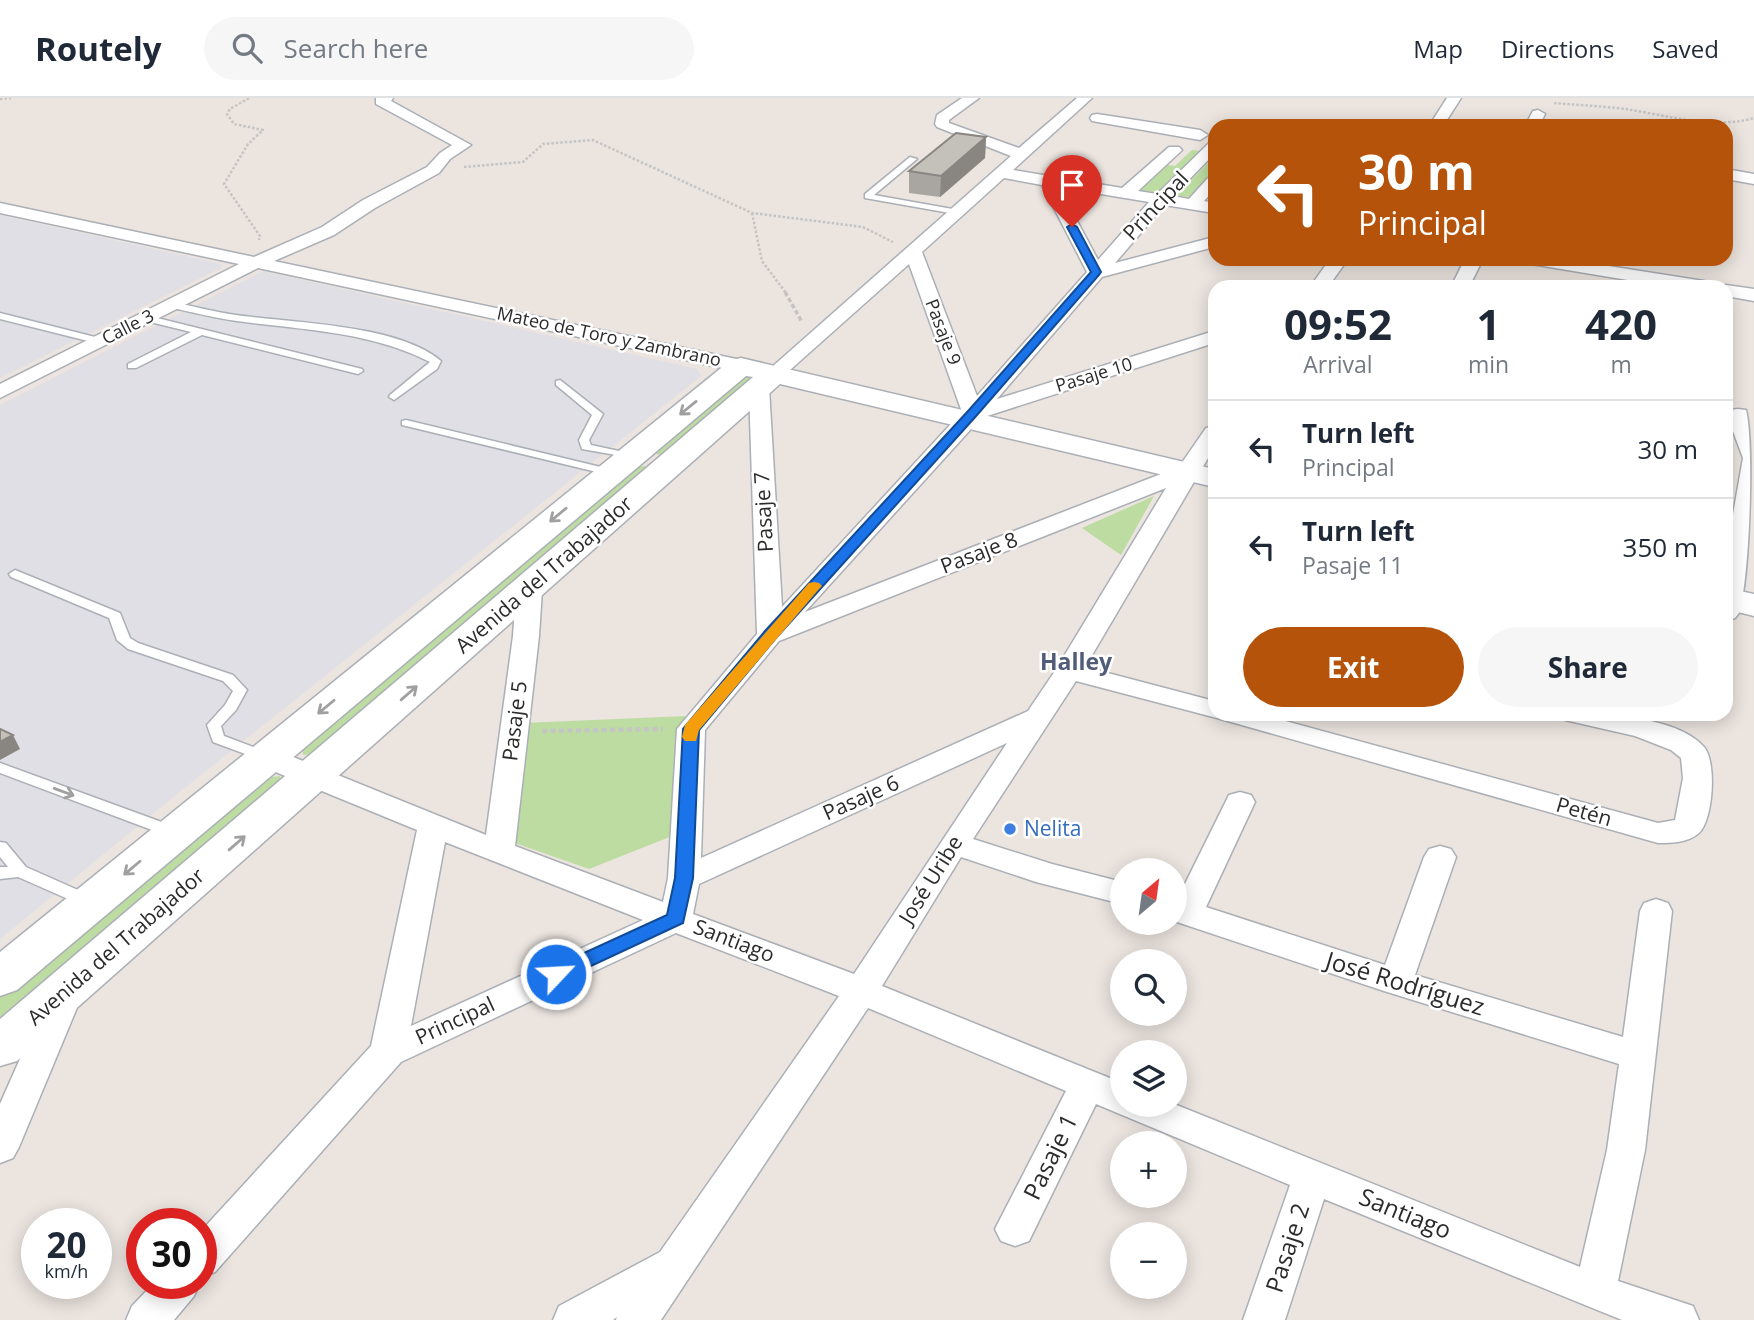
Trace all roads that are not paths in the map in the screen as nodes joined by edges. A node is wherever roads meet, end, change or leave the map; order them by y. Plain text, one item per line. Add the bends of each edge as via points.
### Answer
1 (386, 98) edge
2 (972, 98) edge
3 (1084, 98) edge
4 (1454, 98) edge
5 (1097, 118) dead end
6 (1440, 119) edge
7 (1208, 145) edge
8 (1208, 146) edge
9 (1174, 150) dead end
10 (1021, 154) junction
11 (913, 159) dead end
12 (1001, 173) junction
13 (1733, 175) edge
14 (1754, 179) edge
15 (1048, 181) junction
16 (1208, 188) edge
17 (1126, 193) junction
18 (1161, 199) junction
19 (1193, 204) junction
20 (1208, 207) edge
21 (0, 208) edge
22 (958, 213) junction
23 (1208, 244) edge
24 (913, 252) junction
25 (257, 262) junction
26 (1573, 268) edge
27 (1096, 272) junction
28 (1645, 280) edge
29 (1733, 291) edge
30 (1754, 295) edge
31 (172, 305) junction
32 (0, 316) edge
33 (145, 318) junction
34 (200, 332) junction
35 (1208, 339) edge
36 (100, 341) junction
37 (132, 366) dead end
38 (358, 371) dead end
39 (758, 376) junction
40 (560, 383) dead end
41 (0, 392) edge
42 (394, 397) dead end
43 (1739, 415) edge
44 (970, 416) junction
45 (406, 423) dead end
46 (1208, 452) edge
47 (619, 464) junction
48 (667, 467) junction
49 (1201, 475) edge
50 (15, 574) dead end
51 (529, 590) junction
52 (1734, 604) edge
53 (771, 635) junction
54 (1069, 671) junction
55 (1208, 708) edge
56 (1039, 717) junction
57 (1288, 721) edge
58 (1603, 721) edge
59 (266, 757) junction
60 (0, 768) edge
61 (313, 777) junction
62 (1240, 802) dead end
63 (433, 825) junction
64 (174, 833) junction
65 (954, 844) junction
66 (0, 847) edge
67 (499, 852) junction
68 (1440, 857) dead end
69 (20, 871) junction
70 (0, 873) edge
71 (684, 878) junction
72 (1110, 890) edge
73 (1187, 898) edge
74 (91, 902) junction
75 (1656, 911) dead end
76 (1187, 913) edge
77 (676, 919) junction
78 (0, 978) edge
79 (1396, 982) junction
80 (68, 989) junction
81 (861, 991) junction
82 (0, 1047) edge
83 (388, 1052) junction
84 (1637, 1055) junction
85 (1087, 1085) junction
86 (1110, 1094) edge
87 (1167, 1117) edge
88 (0, 1147) edge
89 (1312, 1175) junction
90 (1015, 1229) dead end
91 (217, 1241) edge
92 (674, 1264) junction
93 (1595, 1292) junction
94 (166, 1299) edge
95 (147, 1320) edge
96 (574, 1320) edge
97 (637, 1320) edge
98 (1264, 1320) edge
99 (1678, 1320) edge

1 - 25 street, Calle 3 via 381,101 463,145 433,170 328,230
2 - 10 street via 942,118 942,124
3 - 10 street, Avenida del Trabajador
4 - 6 street
5 - 7 street via 1181,132 1181,140
8 - 18 street, Principal
9 - 17 street, Principal
10 - 12 street, Avenida del Trabajador
11 - 22 lane via 867,196
12 - 15 street
12 - 22 street, Avenida del Trabajador
13 - 14 street
15 - 17 street
15 - 27 street
16 - 19 street, Principal
17 - 18 street
18 - 19 street
18 - 27 street, Principal
19 - 20 street
21 - 25 street, Mateo de Toro y Zambrano
22 - 24 street, Avenida del Trabajador
23 - 27 street
24 - 39 street, Avenida del Trabajador via 814,340
24 - 44 street, Pasaje 9
25 - 31 street, Calle 3
25 - 39 street, Mateo de Toro y Zambrano
26 - 28 street
27 - 44 street, Principal
29 - 30 street
31 - 33 street, Calle 3
31 - 42 lane via 236,318 316,324 375,337 436,362
32 - 36 lane
33 - 34 lane
33 - 36 street, Calle 3
34 - 37 lane
34 - 38 lane
35 - 44 street, Pasaje 10
36 - 41 street, Calle 3
39 - 44 street, Mateo de Toro y Zambrano
39 -> 47 street, Avenida del Trabajador
39 - 48 street, Avenida del Trabajador
39 - 53 street, Pasaje 7
40 - 47 lane via 598,414 584,440 586,447
43 - 52 street via 1754,458
44 - 49 street, Mateo de Toro y Zambrano
44 - 53 street, Principal
45 - 47 lane
46 - 49 street, José Uribe
47 - 48 street
47 -> 59 street, Avenida del Trabajador
48 - 51 street, Avenida del Trabajador
49 - 53 street, Pasaje 8
49 - 54 street, José Uribe
50 - 59 lane via 115,617 124,640 133,646 228,678 240,690 214,725 218,739
61 -> 51 street, Avenida del Trabajador
51 - 67 street, Pasaje 5
53 - 71 street, Principal via 691,729
54 - 55 street
54 - 56 street, José Uribe
56 - 65 street, José Uribe
56 - 71 street, Pasaje 6
57 - 58 street, Petén via 1658,833 1686,828 1698,763 1688,748 1664,736
59 - 61 street, Santiago
59 - 64 street, Avenida del Trabajador
60 -> 64 lane
61 - 63 street, Santiago
80 -> 61 street, Avenida del Trabajador
62 - 73 street
63 - 67 street, Santiago
63 - 83 street, Principal
64 -> 74 street, Avenida del Trabajador
65 - 72 street
65 - 81 street, José Uribe
66 - 69 lane
67 - 77 street, Santiago
68 - 79 street
69 - 70 lane
69 - 74 lane
71 - 77 street
74 - 78 street, Avenida del Trabajador
75 - 84 street
76 - 79 street, José Rodríguez
77 - 81 street, Santiago
77 - 83 street, Principal
79 - 84 street, José Rodríguez
80 - 82 street, Avenida del Trabajador
80 - 88 street
81 - 85 street, Santiago
81 - 92 street, José Uribe
83 - 91 street, Principal
84 - 93 street via 1626,1150
85 - 86 street, Santiago
85 - 90 street, Pasaje 1
87 - 89 street, Santiago
89 - 93 street, Santiago
89 - 98 street, Pasaje 2
92 - 96 street
92 - 97 street, José Uribe
93 - 99 street, Santiago
94 - 95 street

